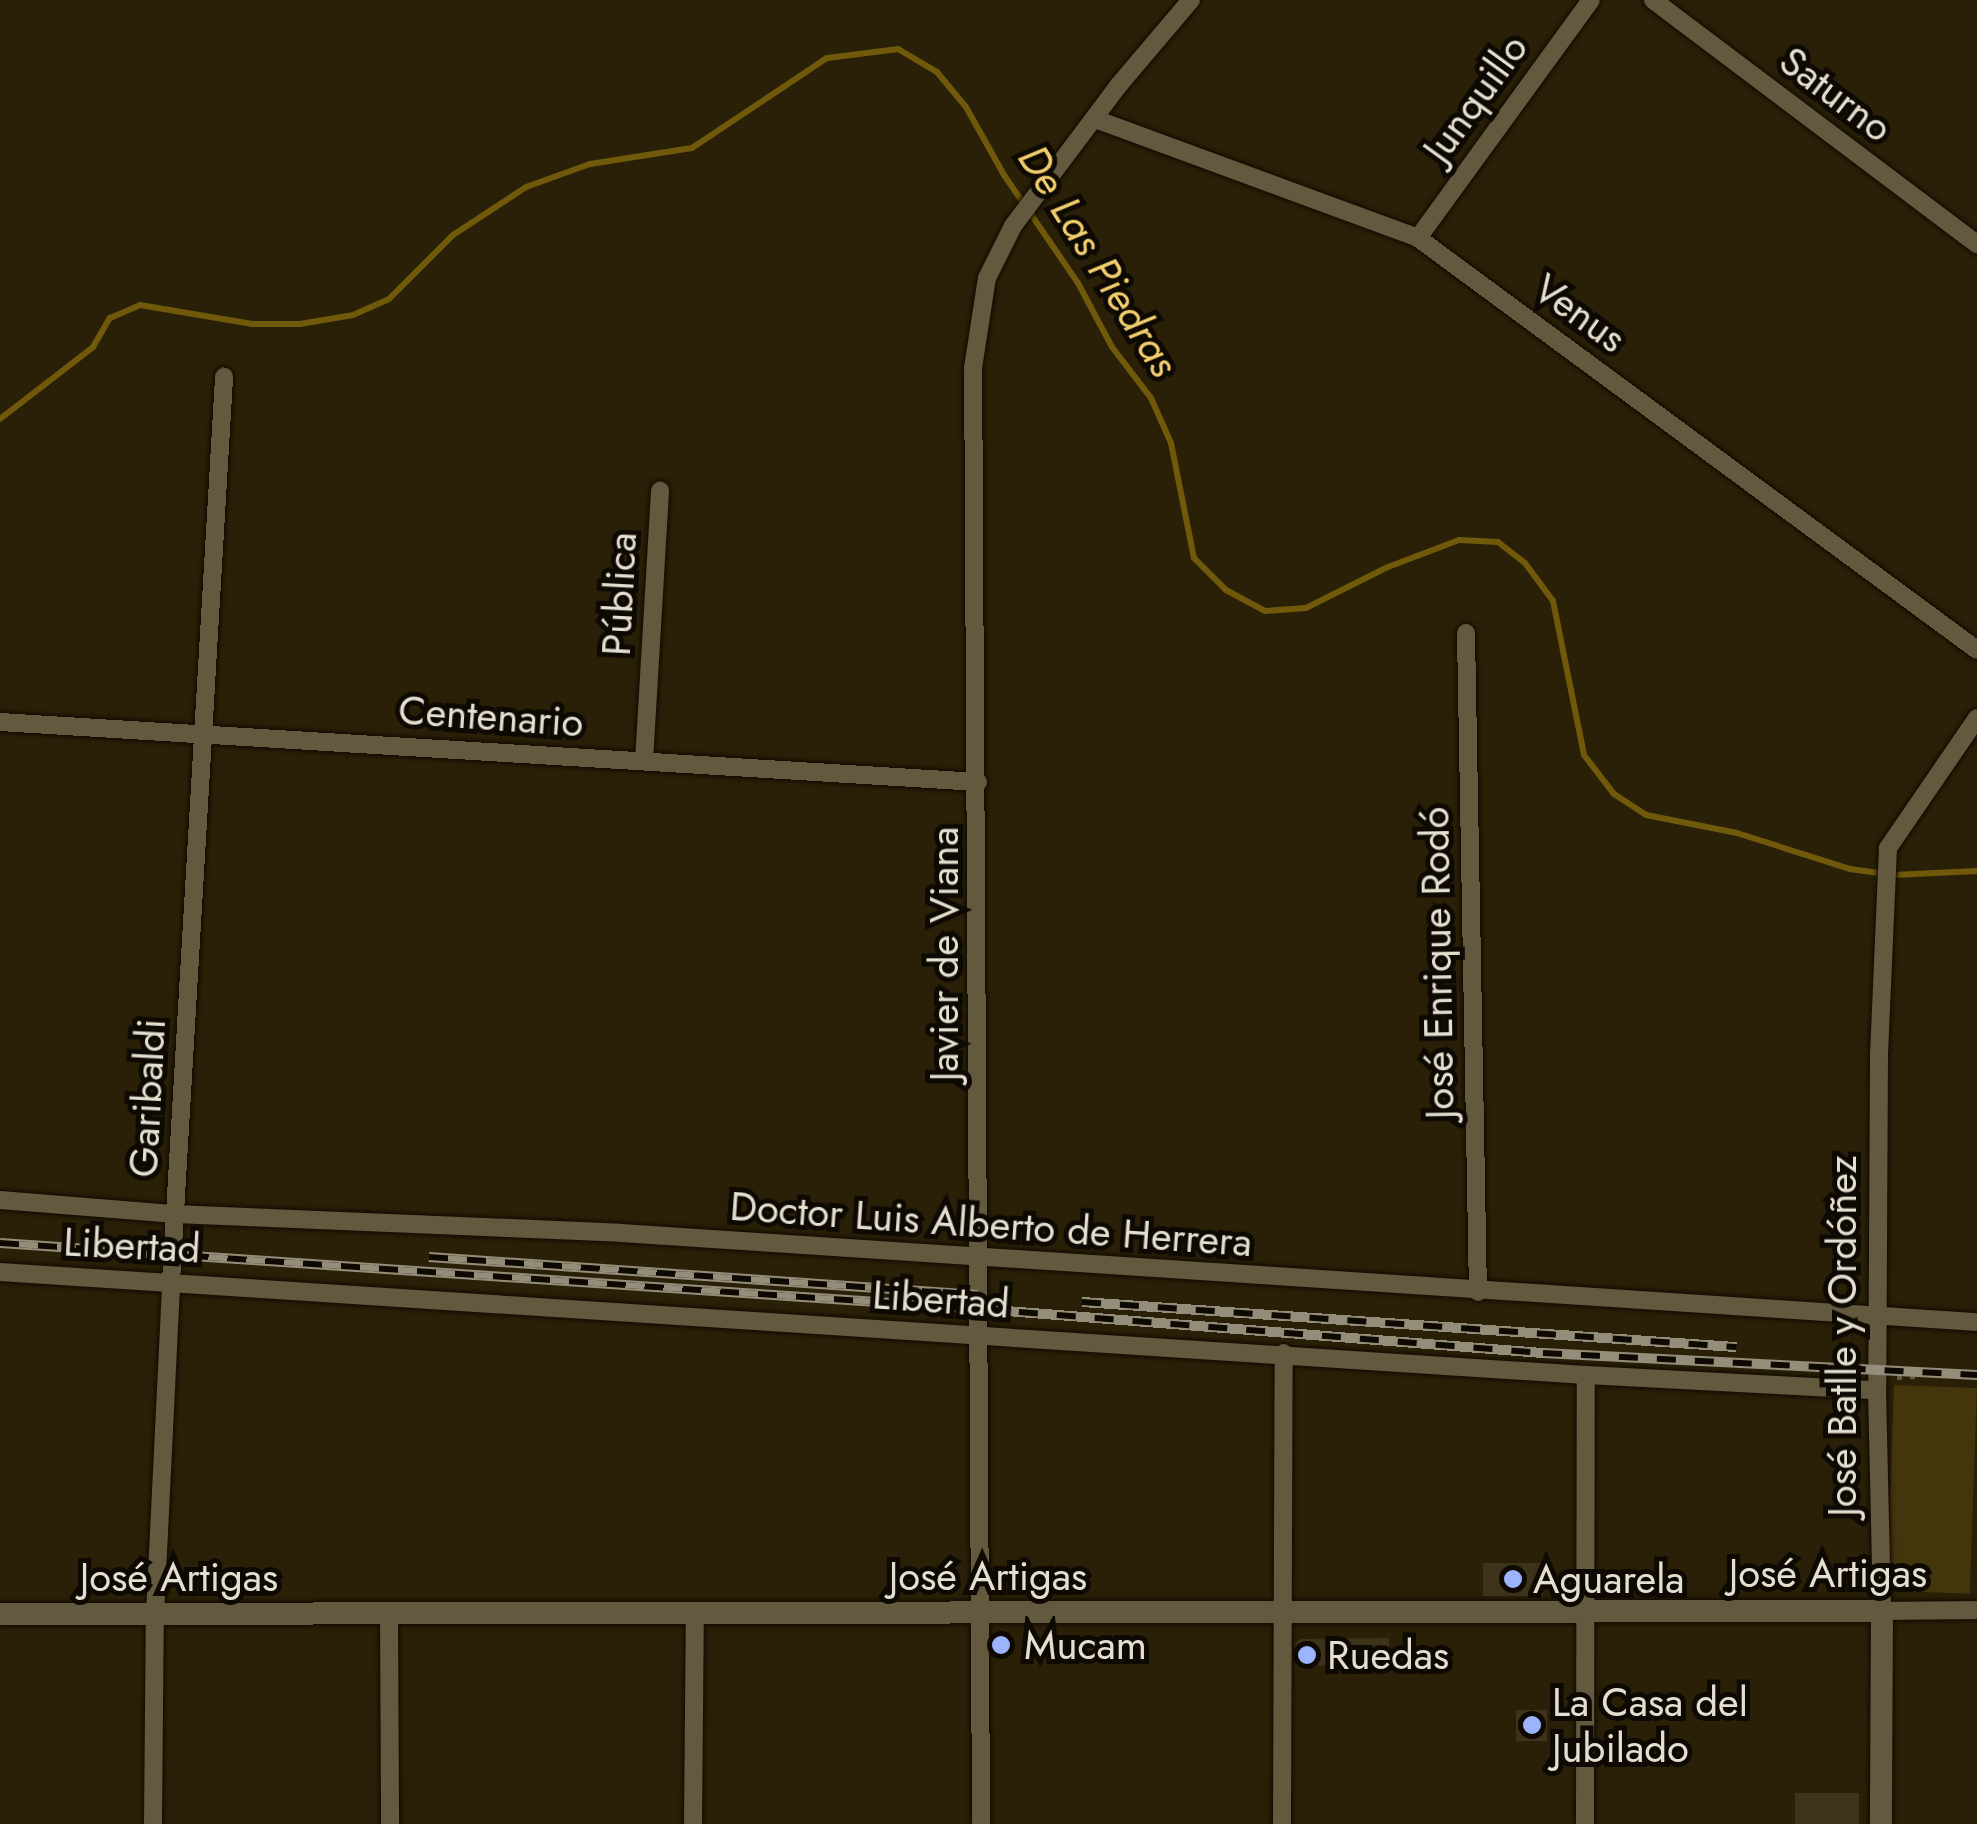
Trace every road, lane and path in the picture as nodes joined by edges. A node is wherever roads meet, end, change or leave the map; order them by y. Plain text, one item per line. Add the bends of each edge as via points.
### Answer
1 (1191, 0) edge
2 (1591, 0) edge
3 (1653, 0) edge
4 (1095, 118) junction
5 (1418, 238) junction
6 (1977, 244) edge
7 (224, 377) dead end
8 (660, 490) dead end
9 (1466, 633) dead end
10 (1977, 650) edge
11 (1977, 718) edge
12 (0, 722) edge
13 (204, 731) junction
14 (644, 761) junction
15 (978, 782) junction
16 (0, 1200) edge
17 (175, 1214) junction
18 (981, 1260) junction
19 (0, 1272) edge
20 (170, 1282) junction
21 (1478, 1292) junction
22 (1878, 1318) junction
23 (1977, 1322) edge
24 (980, 1337) junction
25 (1284, 1353) junction
26 (1586, 1376) junction
27 (1877, 1390) junction
28 (1977, 1610) edge
29 (1585, 1611) junction
30 (1882, 1611) junction
31 (1282, 1612) junction
32 (983, 1613) junction
33 (0, 1614) edge
34 (156, 1614) junction
35 (389, 1615) junction
36 (695, 1615) junction
37 (152, 1824) edge
38 (390, 1824) edge
39 (693, 1824) edge
40 (981, 1824) edge
41 (1282, 1824) edge
42 (1585, 1824) edge
43 (1881, 1824) edge

1 - 4 street, Javier de Viana
2 - 5 street, Junquillo
3 - 6 street, Saturno
4 - 5 street, Venus
4 - 15 street, Javier de Viana via 1013,226 987,278 973,368
5 - 10 street, Venus
7 - 13 street, Garibaldi
8 - 14 street, Pública
9 - 21 street, José Enrique Rodó
11 - 22 street, José Batlle y Ordóñez via 1888,848
12 - 13 street, Centenario
13 - 14 street, Centenario
13 - 17 street, Garibaldi
14 - 15 street, Centenario
15 - 18 street, Javier de Viana
16 - 17 street, Doctor Luis Alberto de Herrera
17 - 18 street, Doctor Luis Alberto de Herrera via 620,1234
17 - 20 street, Garibaldi
18 - 21 street, Doctor Luis Alberto de Herrera
18 - 24 street, Javier de Viana
19 - 20 street, Libertad
20 - 24 street, Libertad
20 - 34 street, Garibaldi
21 - 22 street, Doctor Luis Alberto de Herrera
22 - 23 street, Doctor Luis Alberto de Herrera
22 - 27 street, José Batlle y Ordóñez
24 - 25 street, Libertad
24 - 32 street, Javier de Viana
25 - 26 street, Libertad
25 - 31 street
26 - 27 street, Libertad
26 - 29 street
27 - 30 street, José Batlle y Ordóñez
28 - 30 street, José Artigas
29 - 30 street, José Artigas
29 - 31 street, José Artigas
29 - 42 street
30 - 43 street, José Batlle y Ordóñez
31 - 32 street, José Artigas
31 - 41 street
32 - 36 street, José Artigas
32 - 40 street, Javier de Viana
33 - 34 street, José Artigas
34 - 35 street, José Artigas
34 - 37 street, Garibaldi
35 - 36 street, José Artigas
35 - 38 street
36 - 39 street

